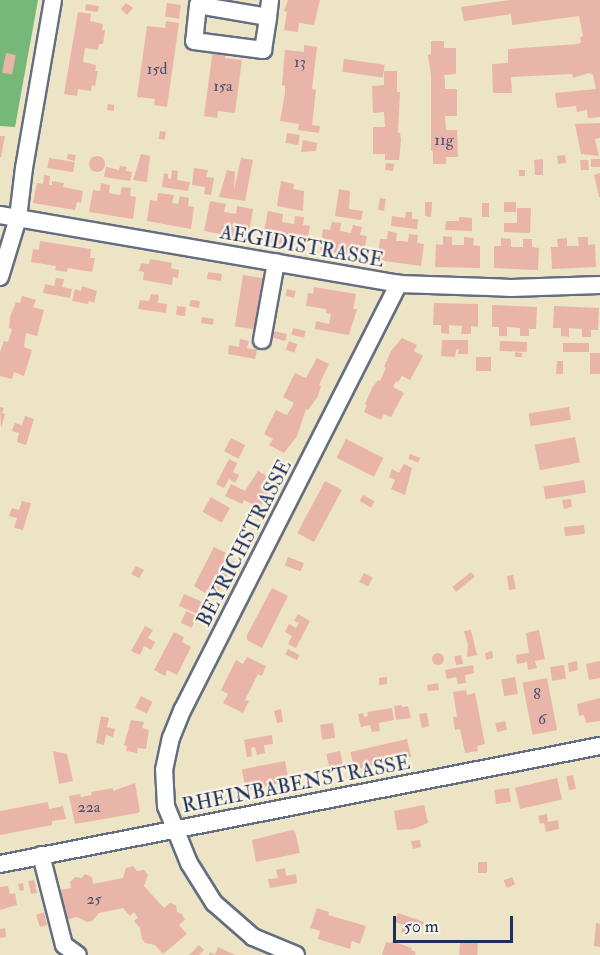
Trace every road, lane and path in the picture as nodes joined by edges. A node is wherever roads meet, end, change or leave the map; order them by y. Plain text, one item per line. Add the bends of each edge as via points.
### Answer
1 (53, 0) edge
2 (269, 8) edge
3 (0, 215) edge
4 (18, 218) junction
5 (276, 262) junction
6 (0, 277) edge
7 (399, 284) junction
8 (600, 285) edge
9 (262, 340) dead end
10 (600, 746) edge
11 (175, 829) junction
12 (41, 855) junction
13 (0, 864) edge
14 (78, 955) edge
15 (296, 955) edge

1 - 4 street
2 - 2 street via 198,6 194,41 263,50
3 - 4 street, AEGIDISTRASSE
4 - 5 street, AEGIDISTRASSE
4 - 6 street
5 - 7 street, AEGIDISTRASSE
5 - 9 street
7 - 8 street, AEGIDISTRASSE via 511,288
7 - 11 street, BEYRICHSTRASSE via 171,738 164,770 166,806
10 - 11 street, RHEINBABENSTRASSE
11 - 12 street, RHEINBABENSTRASSE
11 - 15 street, BEYRICHSTRASSE via 189,864 214,903 253,937
12 - 13 street, RHEINBABENSTRASSE
12 - 14 street via 64,945

